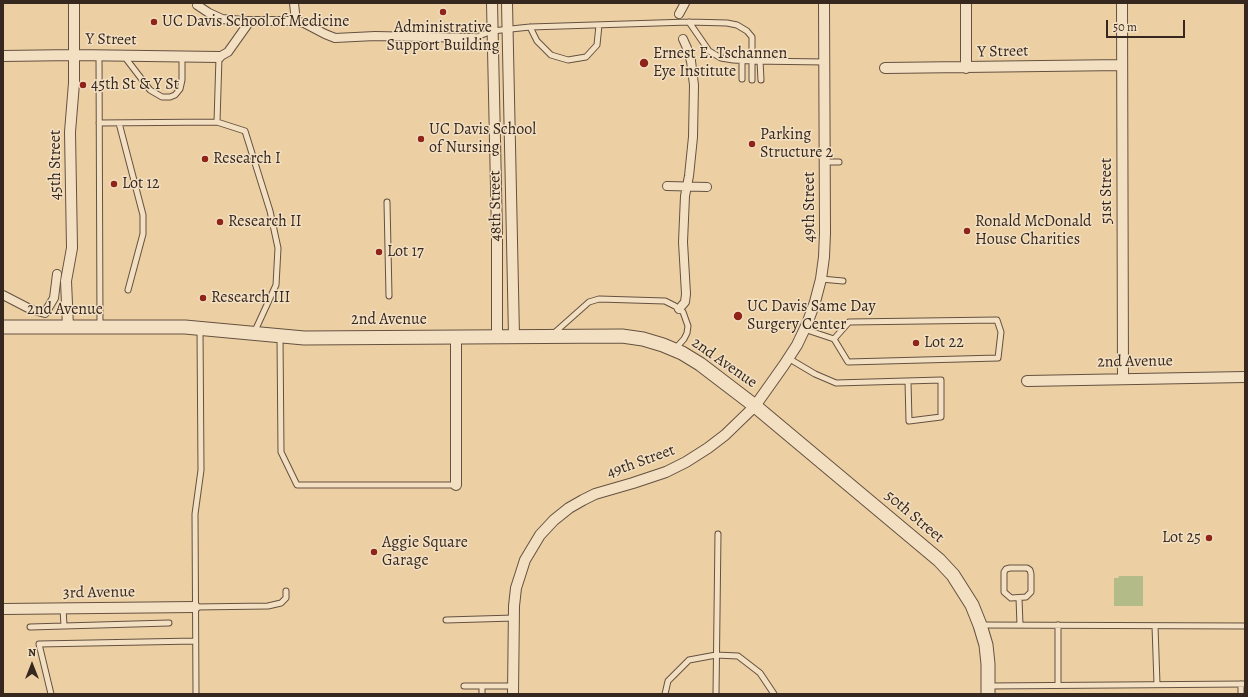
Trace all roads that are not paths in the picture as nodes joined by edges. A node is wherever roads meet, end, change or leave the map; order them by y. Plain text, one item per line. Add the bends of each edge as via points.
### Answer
1 (74, 3) edge
2 (294, 3) edge
3 (492, 3) edge
4 (507, 3) edge
5 (685, 3) edge
6 (824, 3) edge
7 (966, 3) edge
8 (1122, 3) edge
9 (197, 5) dead end
10 (679, 14) dead end
11 (250, 20) junction
12 (296, 22) junction
13 (689, 22) junction
14 (599, 25) junction
15 (530, 26) junction
16 (507, 28) junction
17 (492, 31) junction
18 (681, 35) dead end
19 (474, 38) joint
20 (74, 55) junction
21 (99, 55) junction
22 (3, 56) edge
23 (123, 56) junction
24 (182, 56) junction
25 (219, 56) junction
26 (742, 61) junction
27 (752, 61) junction
28 (760, 61) junction
29 (825, 62) junction
30 (1122, 65) junction
31 (885, 68) dead end
32 (966, 68) junction
33 (742, 79) dead end
34 (752, 80) dead end
35 (761, 80) dead end
36 (218, 122) junction
37 (99, 123) junction
38 (119, 123) junction
39 (825, 162) junction
40 (840, 162) dead end
41 (667, 186) dead end
42 (687, 187) junction
43 (707, 187) dead end
44 (387, 202) dead end
45 (57, 274) dead end
46 (821, 279) junction
47 (843, 280) dead end
48 (128, 290) dead end
49 (3, 295) edge
50 (389, 296) dead end
51 (679, 309) junction
52 (3, 327) edge
53 (68, 327) junction
54 (100, 327) junction
55 (200, 328) junction
56 (804, 329) junction
57 (254, 333) junction
58 (280, 336) junction
59 (497, 336) junction
60 (514, 336) junction
61 (551, 336) junction
62 (456, 337) junction
63 (834, 339) junction
64 (674, 350) junction
65 (788, 358) junction
66 (1245, 377) edge
67 (1123, 379) junction
68 (908, 381) junction
69 (1027, 381) dead end
70 (754, 406) junction
71 (456, 485) joint
72 (718, 534) dead end
73 (286, 591) dead end
74 (1019, 598) junction
75 (195, 607) junction
76 (63, 608) junction
77 (3, 609) edge
78 (514, 618) junction
79 (446, 620) dead end
80 (169, 623) dead end
81 (980, 625) junction
82 (1020, 625) junction
83 (1058, 625) junction
84 (64, 626) junction
85 (1155, 626) junction
86 (1245, 626) edge
87 (30, 627) dead end
88 (196, 641) junction
89 (716, 655) junction
90 (1157, 684) junction
91 (1243, 684) edge
92 (1058, 685) junction
93 (464, 686) dead end
94 (482, 686) junction
95 (514, 690) edge
96 (988, 690) edge
97 (51, 694) edge
98 (196, 694) edge
99 (482, 694) edge
100 (665, 694) edge
101 (716, 694) edge
102 (774, 694) edge
103 (1242, 694) edge

1 - 20 street, 45th Street
2 - 12 street
3 - 17 street, 48th Street
4 - 16 street, 48th Street
5 - 10 street
6 - 29 street, 49th Street
7 - 32 street
8 - 30 street, 51st Street
9 - 11 street via 222,19
11 - 12 street
11 - 25 street via 228,52
12 - 19 street via 304,23 335,38
13 - 14 lane
13 - 26 lane via 709,51 721,58
13 - 27 lane via 726,23 737,25 747,31 752,37
14 - 15 lane
14 - 15 lane via 597,45 586,57 568,60 552,55 537,41
15 - 16 lane
16 - 17 lane
16 - 60 street, 48th Street
17 - 19 lane
17 - 59 street, 48th Street
18 - 42 street via 691,61 694,85 693,137
20 - 21 street, Y Street
20 - 22 street, Y Street
20 - 53 street, 45th Street via 70,132 72,248 66,281
21 - 23 street, Y Street
21 - 37 lane
23 - 24 street, Y Street
23 - 24 lane via 150,90 162,97 170,98 180,89
24 - 25 street, Y Street
25 - 36 lane
26 - 27 lane
26 - 33 lane
27 - 28 lane
27 - 34 lane
28 - 29 lane
28 - 35 lane
29 - 39 street, 49th Street
30 - 32 street, Y Street
30 - 67 street, 51st Street
31 - 32 street, Y Street
36 - 38 lane
36 - 57 lane via 245,131 270,211 278,248 276,285
37 - 38 lane
37 - 54 lane
38 - 48 lane via 143,215 143,234
39 - 40 lane
39 - 46 street, 49th Street via 826,233
41 - 42 street
42 - 43 street
42 - 51 street via 683,242 686,294 685,302
44 - 50 lane
45 - 49 street via 54,298 45,313 30,309
46 - 47 lane
46 - 56 street, 49th Street
51 - 61 lane via 665,301 599,299 589,302
51 - 64 lane via 686,319 688,333
52 - 53 street, 2nd Avenue
53 - 54 street, 2nd Avenue
54 - 55 street, 2nd Avenue
55 - 57 street, 2nd Avenue
55 - 75 lane via 201,470 195,514
56 - 63 lane
56 - 65 street, 49th Street
57 - 58 street, 2nd Avenue
58 - 62 street, 2nd Avenue
58 - 71 lane via 280,452 297,485
59 - 60 street, 2nd Avenue
59 - 62 street, 2nd Avenue
60 - 61 street, 2nd Avenue
61 - 64 street, 2nd Avenue via 622,336 642,339
62 - 71 street
63 - 63 lane via 849,322 997,320 1001,332 998,358 848,362
64 - 70 street, 2nd Avenue via 700,364
65 - 68 lane via 836,383
65 - 70 street, 49th Street
66 - 67 street, 2nd Avenue
67 - 69 street, 2nd Avenue
68 - 68 lane via 909,421 940,417 940,380
70 - 78 street, 49th Street via 725,435 686,462 650,478 595,494 569,508 554,520 531,548 521,570 516,588
70 - 81 street, 50th Street via 939,560 964,591
72 - 89 lane
73 - 75 lane via 286,598 281,603 268,606
74 - 74 lane via 1026,597 1031,592 1031,574 1027,568 1006,569 1003,578 1004,592 1011,598
74 - 82 lane
75 - 76 street, 3rd Avenue
75 - 88 lane
76 - 77 street, 3rd Avenue
76 - 84 lane
78 - 79 lane
78 - 95 street, 49th Street
80 - 84 lane
81 - 82 lane
81 - 96 street, 50th Street via 986,646
82 - 83 lane
83 - 85 lane
83 - 92 lane
84 - 87 lane
85 - 86 lane
85 - 90 lane
88 - 97 lane via 39,644
88 - 98 lane
89 - 100 lane via 689,660 668,681
89 - 101 lane
89 - 102 lane via 738,656 760,673
90 - 91 lane
90 - 92 lane
91 - 103 lane
92 - 96 lane
93 - 94 lane
94 - 95 lane
94 - 99 lane

